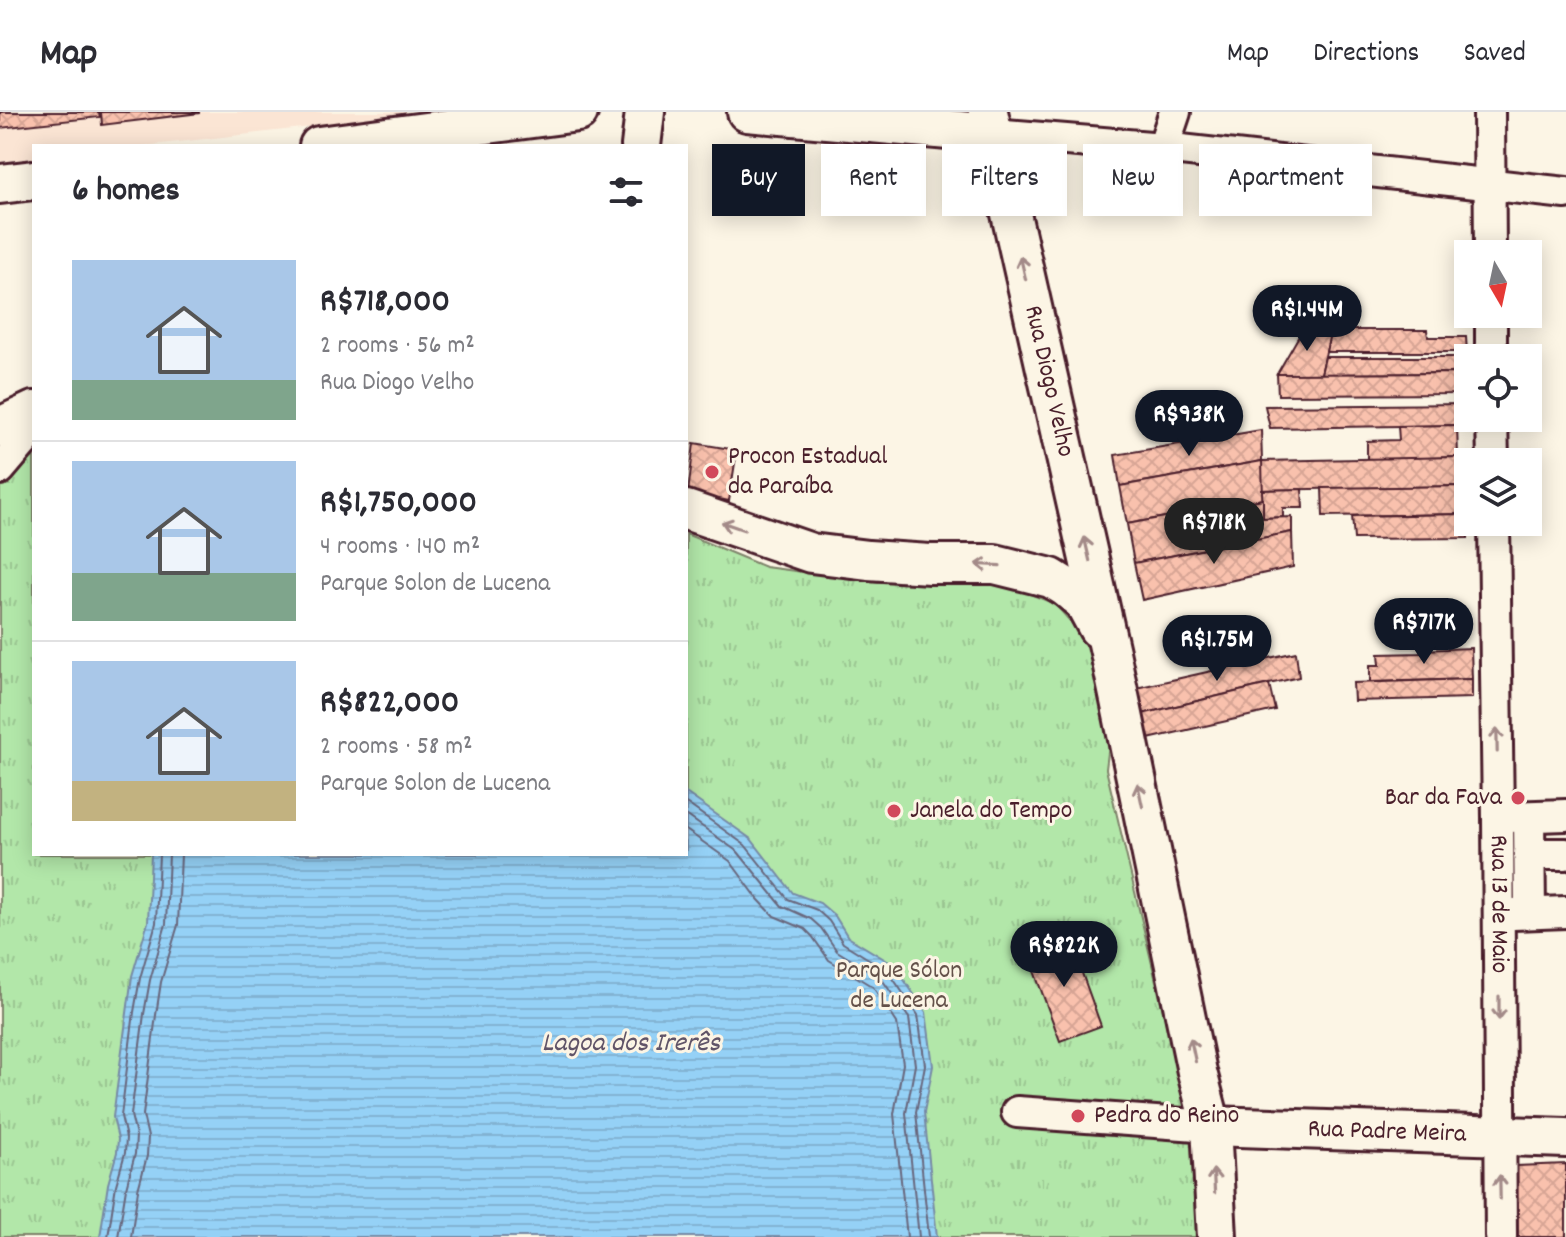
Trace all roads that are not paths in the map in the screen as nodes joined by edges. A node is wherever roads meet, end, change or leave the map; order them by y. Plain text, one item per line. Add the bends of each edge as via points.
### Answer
1 (578, 112) edge
2 (645, 112) edge
3 (747, 112) edge
4 (1175, 112) edge
5 (1489, 112) edge
6 (991, 123) edge
7 (334, 144) edge
8 (641, 144) edge
9 (1135, 144) edge
10 (1164, 144) edge
11 (1183, 150) edge
12 (32, 180) edge
13 (0, 184) edge
14 (1489, 185) junction
15 (1566, 193) edge
16 (1490, 240) edge
17 (32, 412) edge
18 (0, 427) edge
19 (32, 431) edge
20 (0, 469) edge
21 (688, 511) edge
22 (1494, 536) edge
23 (1110, 652) junction
24 (1566, 815) edge
25 (1529, 817) junction
26 (1498, 818) junction
27 (1529, 854) junction
28 (1566, 854) edge
29 (1566, 912) edge
30 (1530, 913) junction
31 (1499, 914) junction
32 (1017, 1112) dead end
33 (1211, 1126) junction
34 (1499, 1136) junction
35 (1565, 1138) edge
36 (1217, 1237) edge
37 (1501, 1237) edge

1 - 7 main road
2 - 8 main road
3 - 6 main road
4 - 10 street
5 - 14 street
6 - 9 street
23 -> 6 main road, Rua Diogo Velho
11 - 14 street
12 - 13 main road
14 - 15 street
14 - 16 street
17 - 18 main road
19 - 20 street
23 -> 21 main road via 1084,602 1051,578 995,564 811,553
26 -> 22 street, Rua 13 de Maio
33 -> 23 main road
24 - 25 street
25 - 26 street
25 - 27 street
26 - 31 street, Rua 13 de Maio
27 - 28 street
27 - 30 street
29 - 30 street
30 - 31 street
31 -> 34 street, Rua 13 de Maio
32 - 33 street
33 - 34 main road, Rua Padre Meira
36 -> 33 main road
34 - 35 main road, Rua Padre Meira
37 -> 34 street, Rua 13 de Maio

